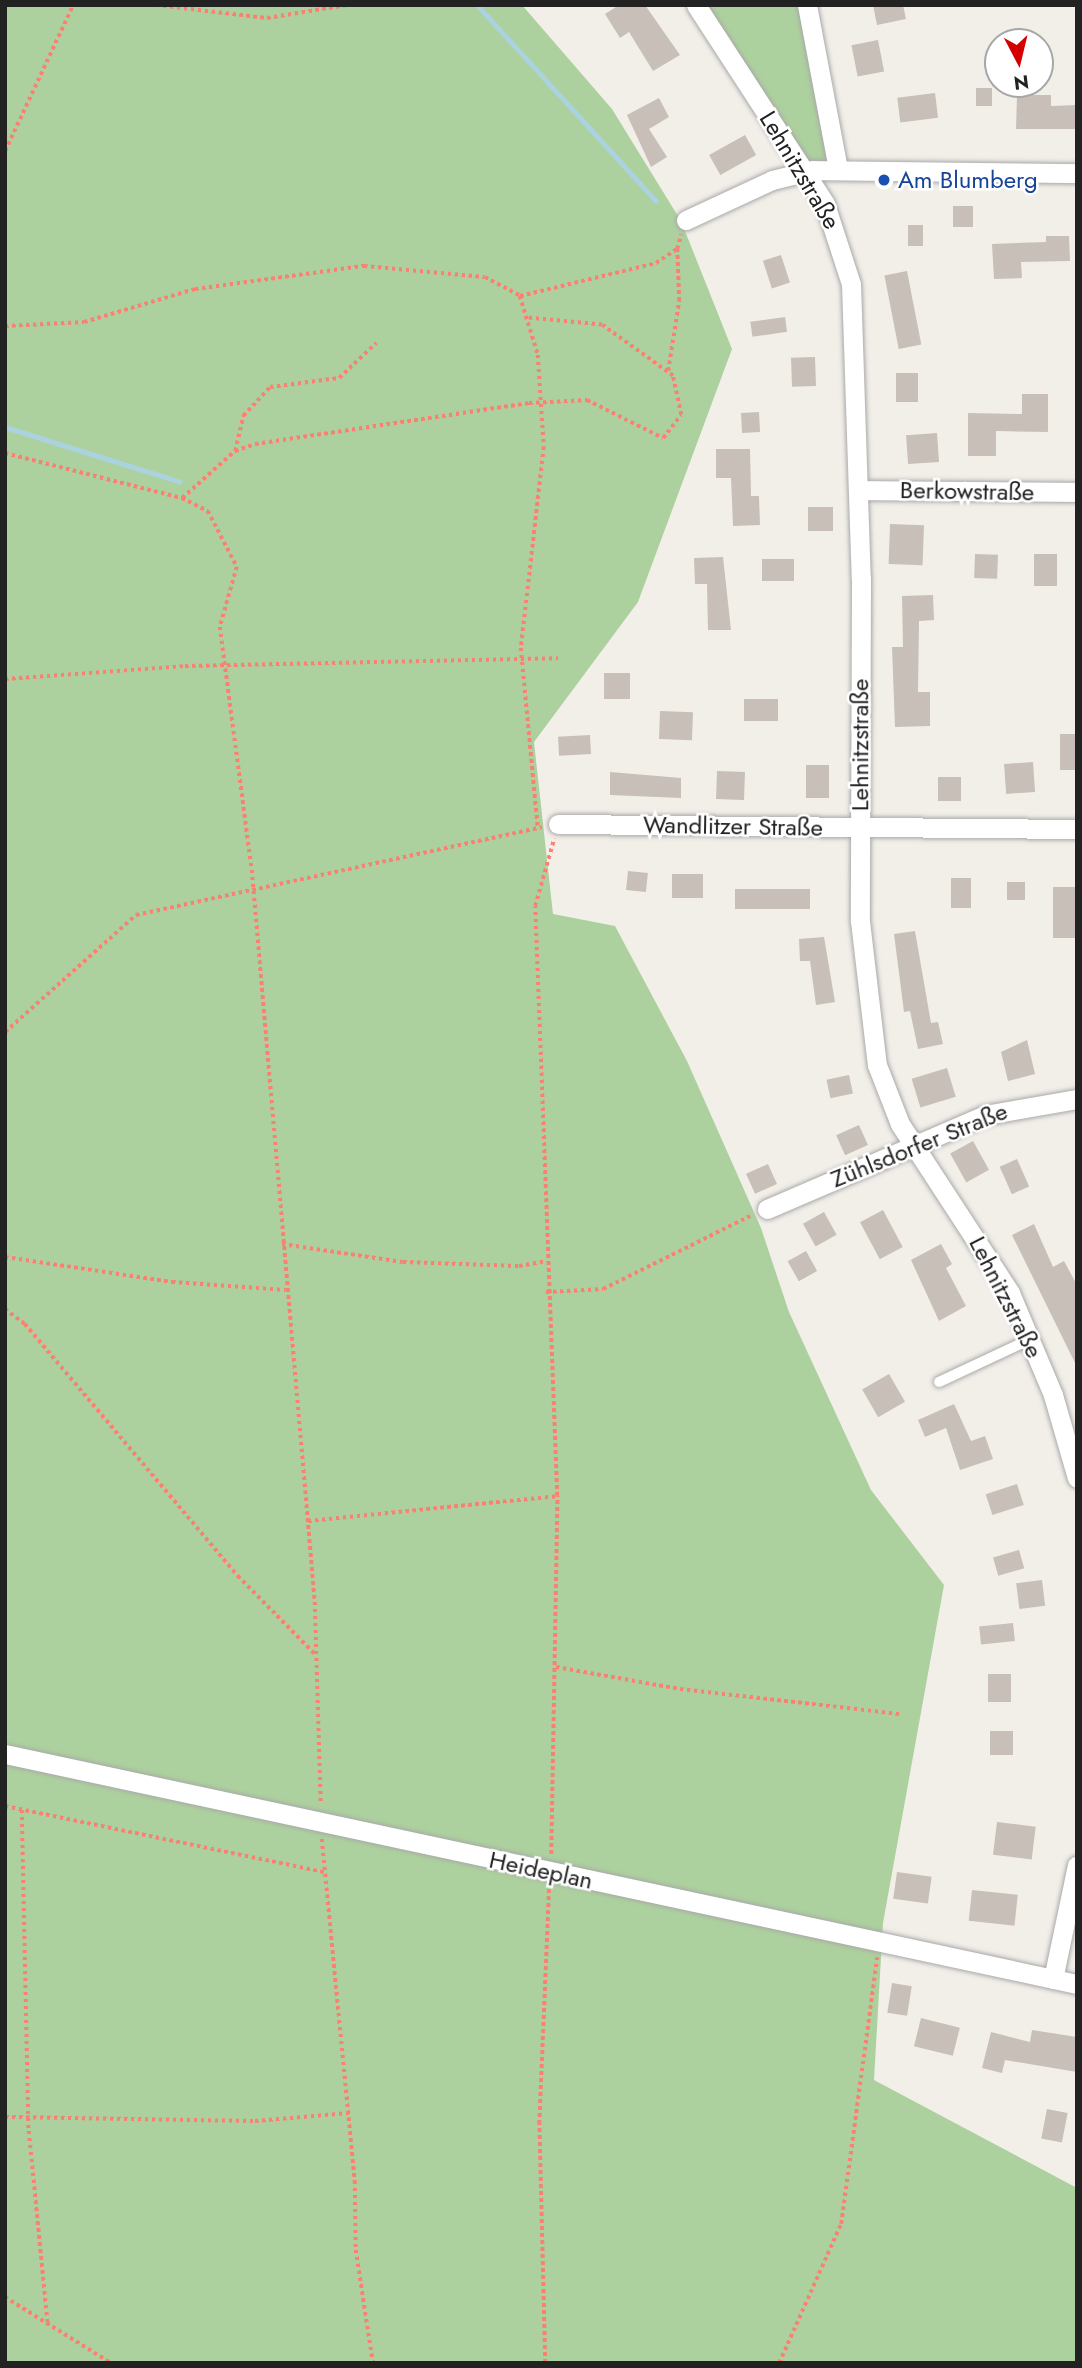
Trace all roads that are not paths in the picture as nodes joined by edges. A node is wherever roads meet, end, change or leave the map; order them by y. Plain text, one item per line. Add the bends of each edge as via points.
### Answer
1 (696, 5) edge
2 (807, 5) edge
3 (838, 169) junction
4 (804, 172) junction
5 (1077, 173) edge
6 (686, 220) road end
7 (858, 490) junction
8 (1077, 492) edge
9 (558, 824) road end
10 (860, 828) junction
11 (1077, 829) edge
12 (1077, 1099) edge
13 (913, 1144) junction
14 (766, 1209) road end
15 (1031, 1339) junction
16 (939, 1382) dead end
17 (1073, 1447) edge
18 (1077, 1478) edge
19 (5, 1754) edge
20 (1077, 1865) edge
21 (1053, 1979) junction
22 (1077, 1984) edge

1 - 4 street, Lehnitzstraße
2 - 3 street
3 - 4 street
3 - 5 street
4 - 6 street
4 - 7 street, Lehnitzstraße via 834,220 851,284
7 - 8 street, Berkowstraße
7 - 10 street, Lehnitzstraße
9 - 10 street, Wandlitzer Straße
10 - 11 street, Wandlitzer Straße
10 - 13 street, Lehnitzstraße via 868,1018 882,1085
12 - 13 street, Zühlsdorfer Straße via 1011,1107
13 - 14 street, Zühlsdorfer Straße
13 - 15 street, Lehnitzstraße via 983,1247
15 - 16 lane
15 - 17 street, Lehnitzstraße
17 - 18 street, Lehnitzstraße
19 - 21 street, Heideplan
20 - 21 street
21 - 22 street, Heideplan

